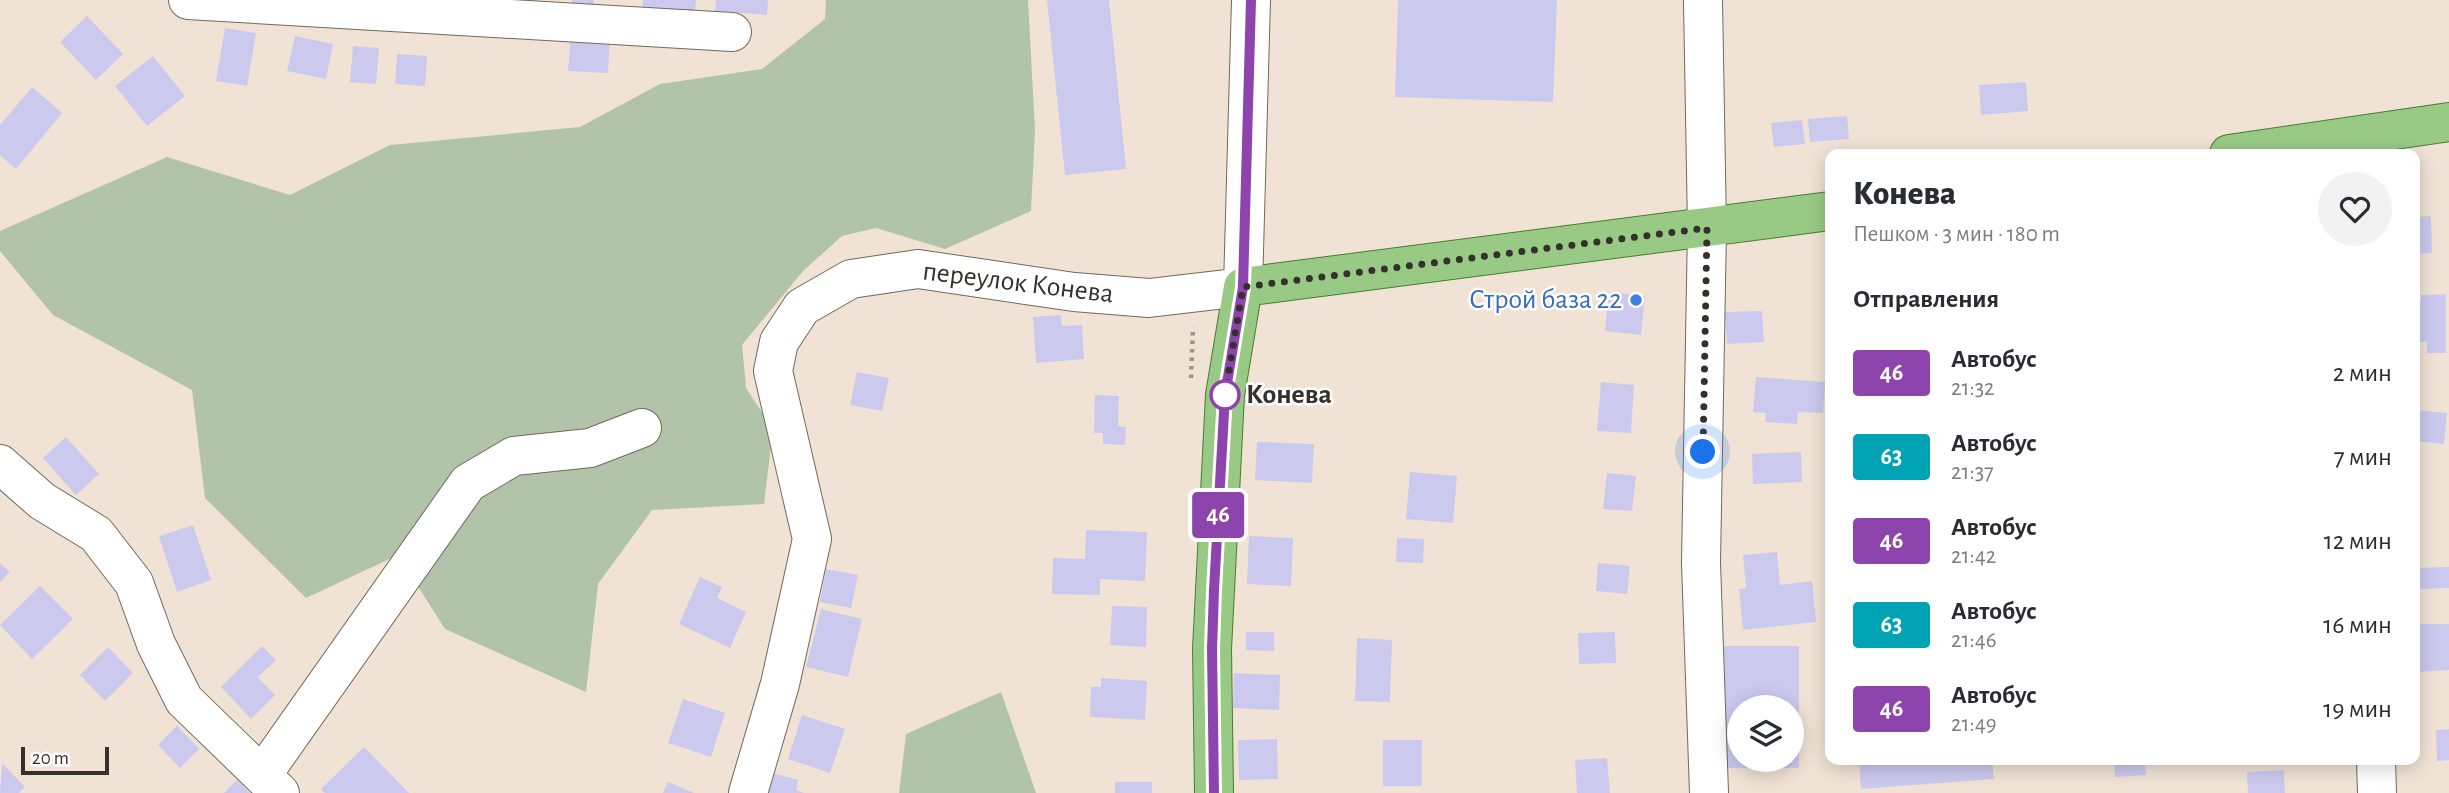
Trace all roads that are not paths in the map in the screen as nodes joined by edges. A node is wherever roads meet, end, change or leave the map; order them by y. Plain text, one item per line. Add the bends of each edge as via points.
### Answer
1 (188, 0) edge
2 (1251, 0) edge
3 (1703, 0) edge
4 (732, 32) dead end
5 (2449, 122) edge
6 (2386, 143) edge
7 (2300, 149) edge
8 (1825, 212) edge
9 (1707, 228) junction
10 (1243, 287) junction
11 (642, 428) dead end
12 (0, 464) edge
13 (2376, 765) edge
14 (271, 784) edge
15 (748, 793) edge
16 (1214, 793) edge
17 (1709, 793) edge
18 (2377, 793) edge

1 - 4 street
2 - 10 street
3 - 9 street
5 - 6 main road
6 - 7 main road
8 - 9 main road
9 - 10 main road
9 - 17 street via 1701,564
10 - 15 street, переулок Конева via 1149,298 918,269 851,279 802,307 779,342 773,371 813,539 780,684
10 - 16 main road via 1224,409 1212,649
11 - 14 street via 590,448 514,456 468,483
12 - 14 street via 42,501 96,534 134,583 156,644 184,700
13 - 18 street

